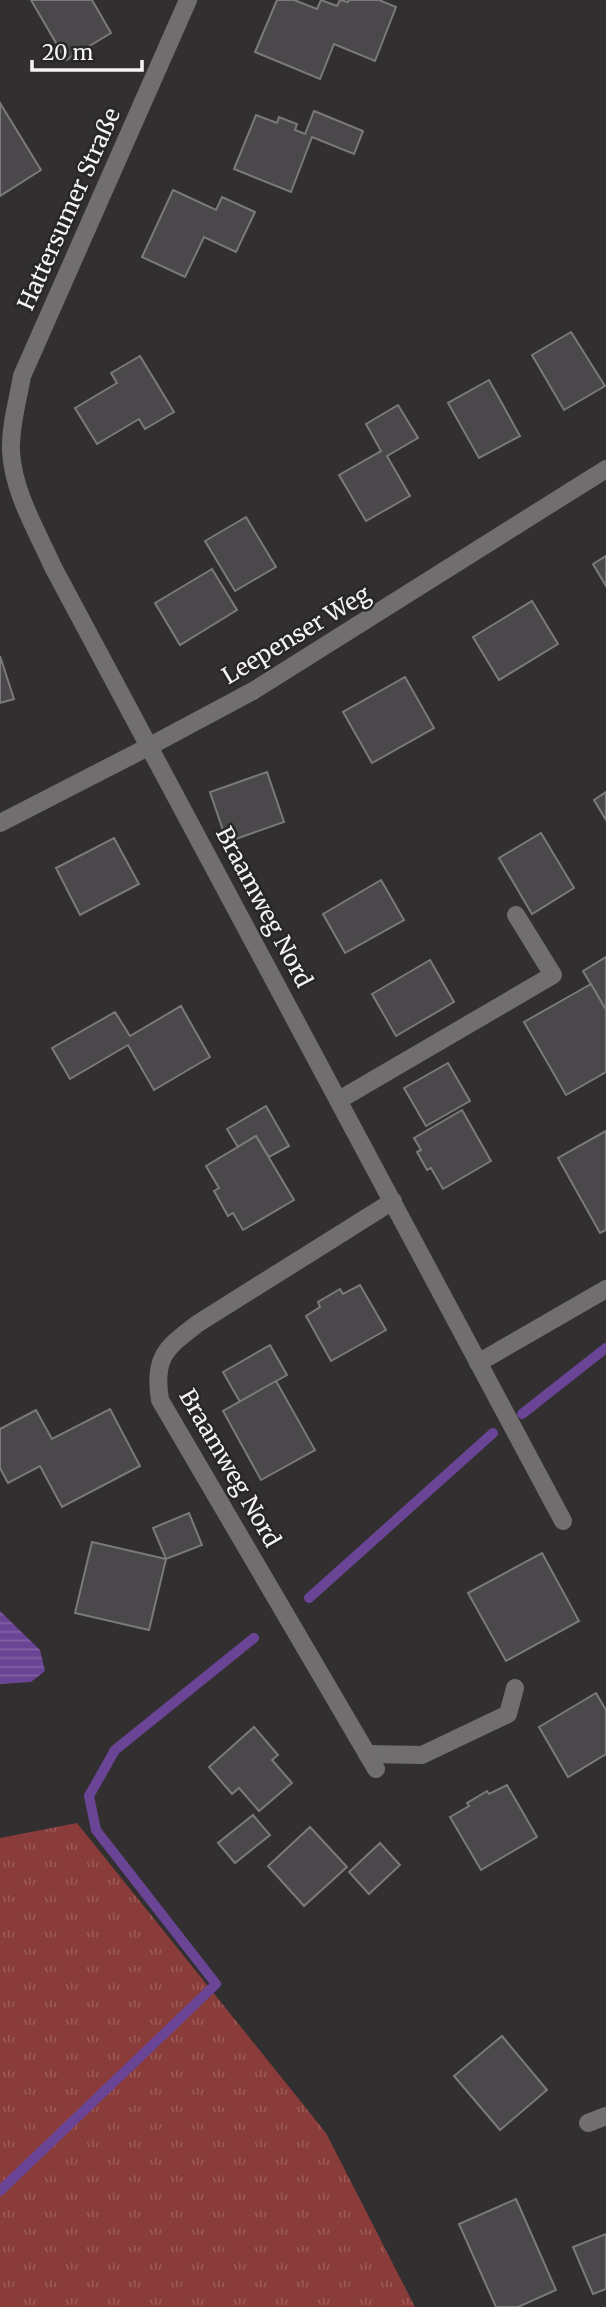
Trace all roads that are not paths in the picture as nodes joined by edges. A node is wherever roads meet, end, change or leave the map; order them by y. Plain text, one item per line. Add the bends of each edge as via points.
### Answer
1 (188, 0) edge
2 (606, 469) edge
3 (150, 746) junction
4 (0, 823) edge
5 (516, 915) dead end
6 (339, 1100) junction
7 (393, 1201) junction
8 (606, 1289) edge
9 (478, 1363) junction
10 (563, 1521) dead end
11 (515, 1688) dead end
12 (606, 2116) edge
13 (588, 2123) dead end

1 - 3 street, Hattersumer Straße via 23,376 11,451 19,493 53,567
2 - 3 street, Leepenser Weg via 253,691
3 - 4 street, Leepenser Weg
3 - 6 street, Braamweg Nord
5 - 6 street via 553,975
6 - 7 street, Braamweg Nord
7 - 9 street, Braamweg Nord
7 - 11 street, Braamweg Nord via 170,1345 157,1382 160,1400 372,1762 422,1755 509,1714
8 - 9 street
9 - 10 street, Braamweg Nord
12 - 13 street

